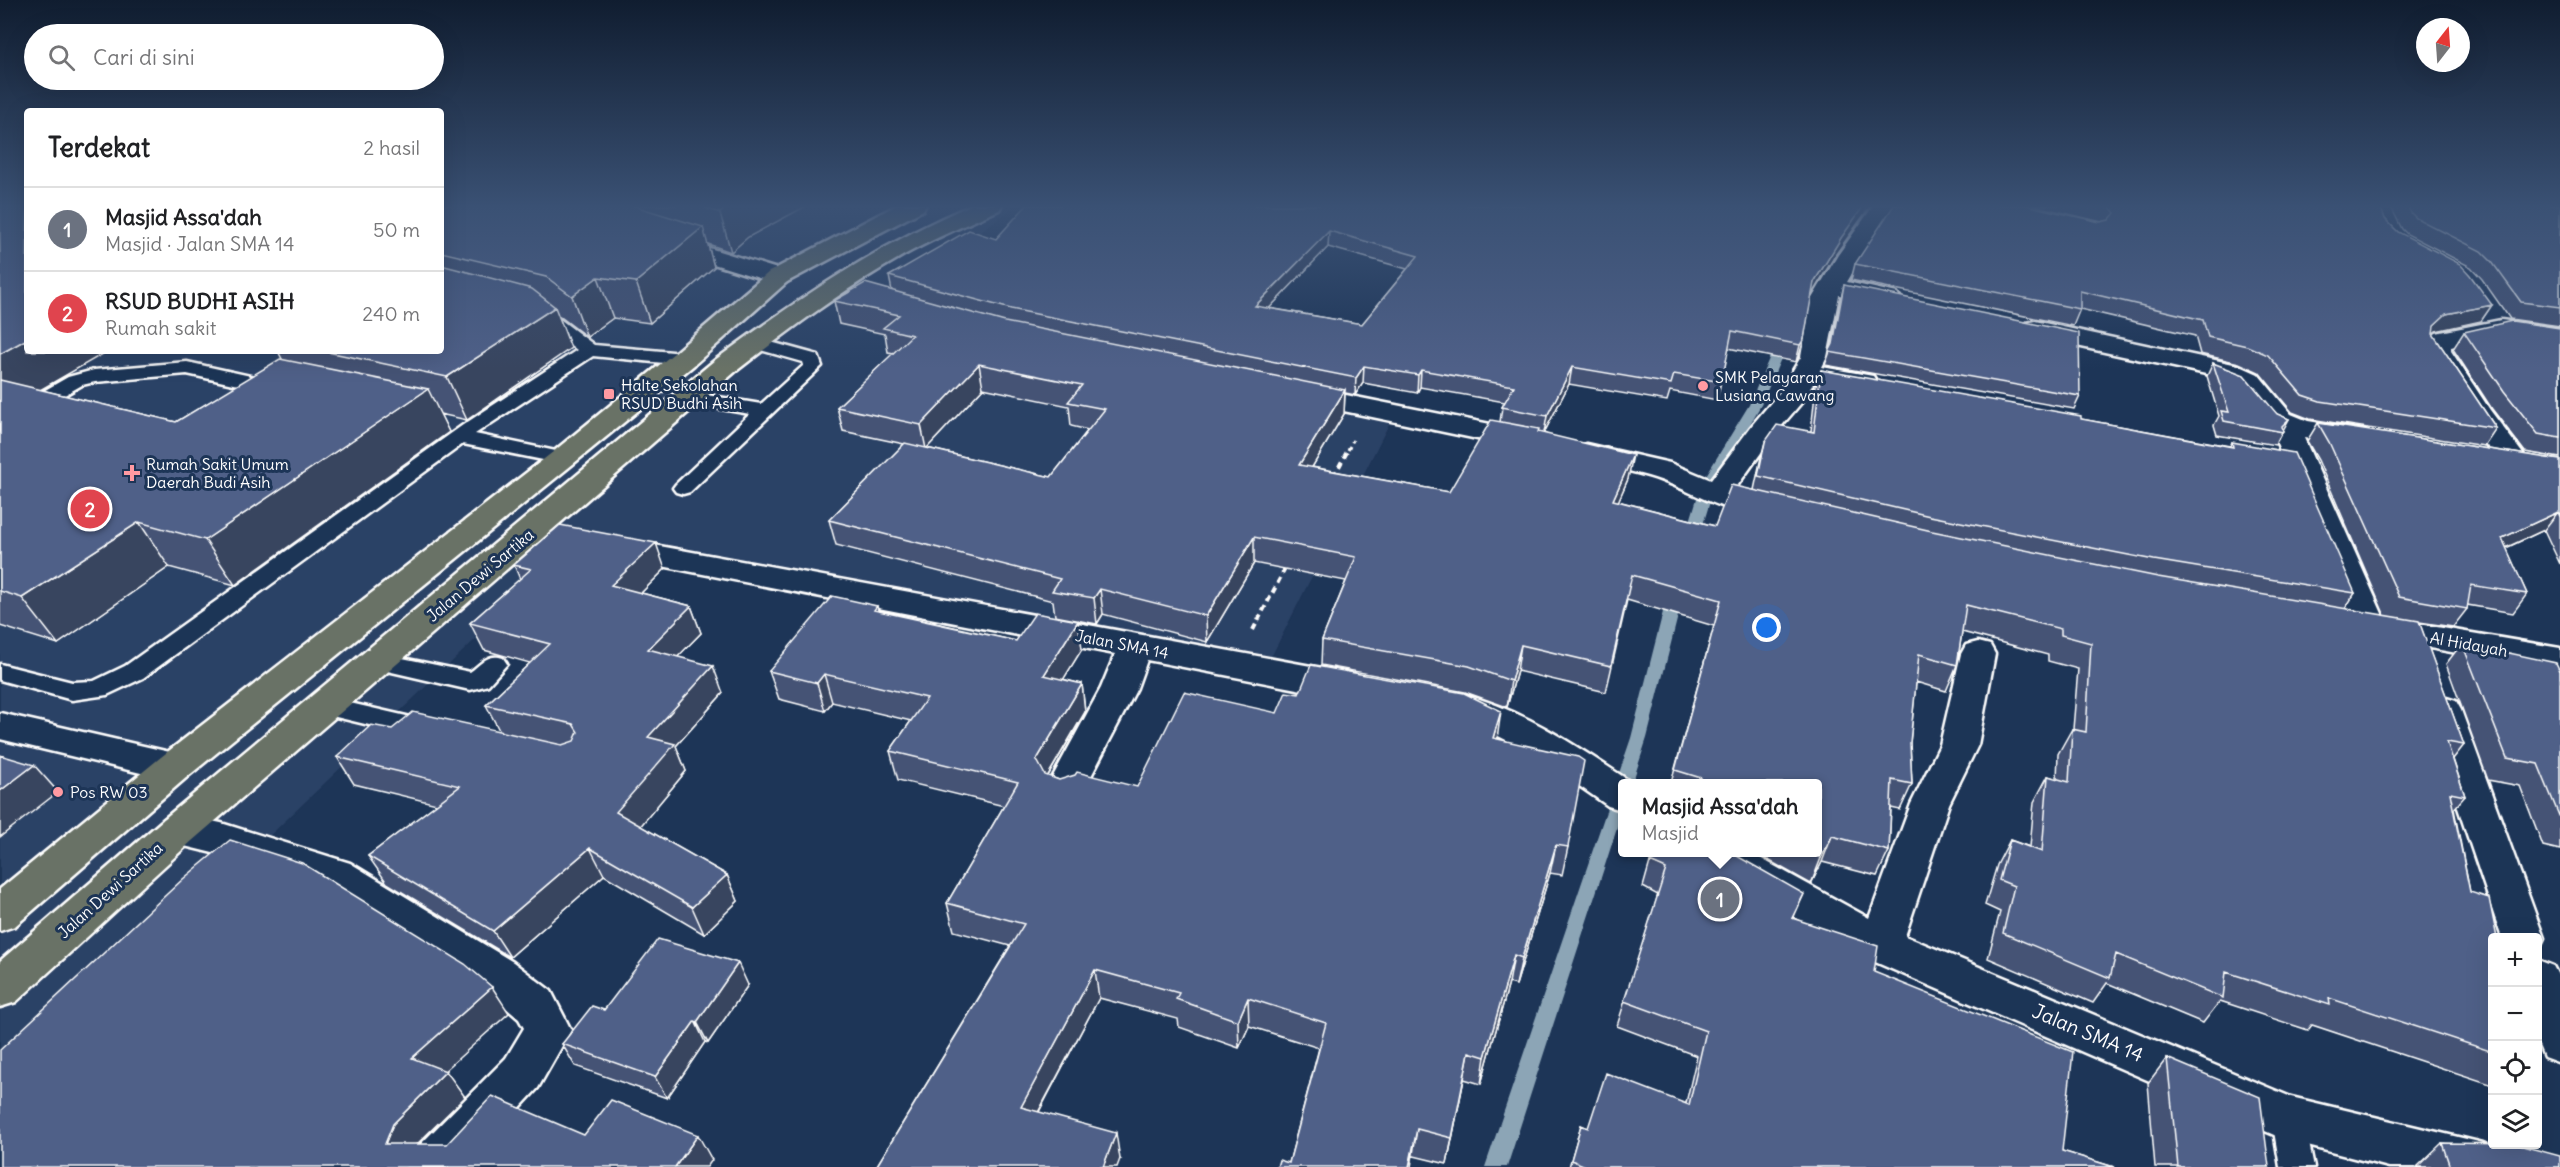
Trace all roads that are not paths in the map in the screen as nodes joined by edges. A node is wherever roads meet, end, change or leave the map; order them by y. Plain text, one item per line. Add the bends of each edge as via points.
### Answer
1 (722, 259) edge
2 (811, 259) edge
3 (889, 259) edge
4 (1849, 259) edge
5 (778, 277) junction
6 (1831, 286) junction
7 (1910, 303) edge
8 (521, 315) edge
9 (2012, 324) edge
10 (2560, 336) edge
11 (756, 343) junction
12 (589, 350) junction
13 (684, 360) junction
14 (1805, 372) junction
15 (1886, 386) edge
16 (1276, 388) edge
17 (289, 390) edge
18 (688, 398) junction
19 (765, 411) junction
20 (2281, 420) junction
21 (0, 424) edge
22 (459, 430) junction
23 (2386, 442) edge
24 (2266, 454) edge
25 (2479, 456) edge
26 (563, 458) junction
27 (2301, 461) junction
28 (683, 488) dead end
29 (1713, 492) junction
30 (1797, 515) edge
31 (531, 532) junction
32 (2337, 621) edge
33 (2371, 627) junction
34 (1135, 646) junction
35 (1978, 654) dead end
36 (2425, 660) junction
37 (2560, 660) edge
38 (378, 661) junction
39 (495, 664) dead end
40 (0, 672) edge
41 (1384, 693) edge
42 (1430, 701) edge
43 (324, 706) junction
44 (0, 726) edge
45 (449, 734) edge
46 (174, 767) junction
47 (1610, 787) edge
48 (1064, 790) edge
49 (178, 830) junction
50 (1722, 857) edge
51 (0, 914) edge
52 (2521, 933) edge
53 (1881, 945) junction
54 (2541, 987) edge
55 (0, 988) edge
56 (2560, 1043) edge
57 (2288, 1119) junction
58 (432, 1167) edge
59 (2297, 1167) edge
60 (2483, 1167) edge

1 - 5 street
2 - 5 main road
3 - 11 main road, Jalan Dewi Sartika via 849,290
4 - 6 street
5 - 13 main road
6 - 7 street
6 - 14 street via 1824,300 1814,357
8 - 12 lane via 555,324
9 - 20 street via 2228,371 2248,380
10 - 25 street via 2495,320 2438,344 2438,351 2478,414 2525,464
11 - 18 main road, Jalan Dewi Sartika
11 - 19 lane via 812,359 813,366
12 - 13 lane
12 - 22 lane
13 - 26 main road
14 - 15 street
14 - 29 street via 1792,396
16 - 29 street via 1667,472
17 - 21 lane via 187,368 94,376 75,381
18 - 19 lane
18 - 31 main road, Jalan Dewi Sartika
19 - 28 lane
20 - 23 street via 2303,429
20 - 27 street
22 - 26 lane
22 - 40 lane via 134,672 98,688 72,691
24 - 27 street
26 - 46 main road
27 - 33 street
29 - 30 street
31 - 34 street, Jalan SMA 14
31 - 38 main road, Jalan Dewi Sartika
32 - 33 street, Al Hidayah
33 - 36 street, Al Hidayah
34 - 41 street, Jalan SMA 14
34 - 48 street via 1119,688
35 - 53 street via 1959,745 1930,804
36 - 37 street, Al Hidayah
36 - 52 street
38 - 39 lane via 470,681
38 - 43 main road, Jalan Dewi Sartika
42 - 47 street via 1490,715
43 - 45 lane
43 - 49 main road, Jalan Dewi Sartika
44 - 46 street
46 - 51 main road
49 - 55 main road, Jalan Dewi Sartika
49 - 58 street via 221,838 336,875 498,975 535,1005 548,1030 522,1073
50 - 53 street, Jalan SMA 14
53 - 57 street, Jalan SMA 14
54 - 56 street
57 - 59 lane
57 - 60 street, Jalan SMA 14

